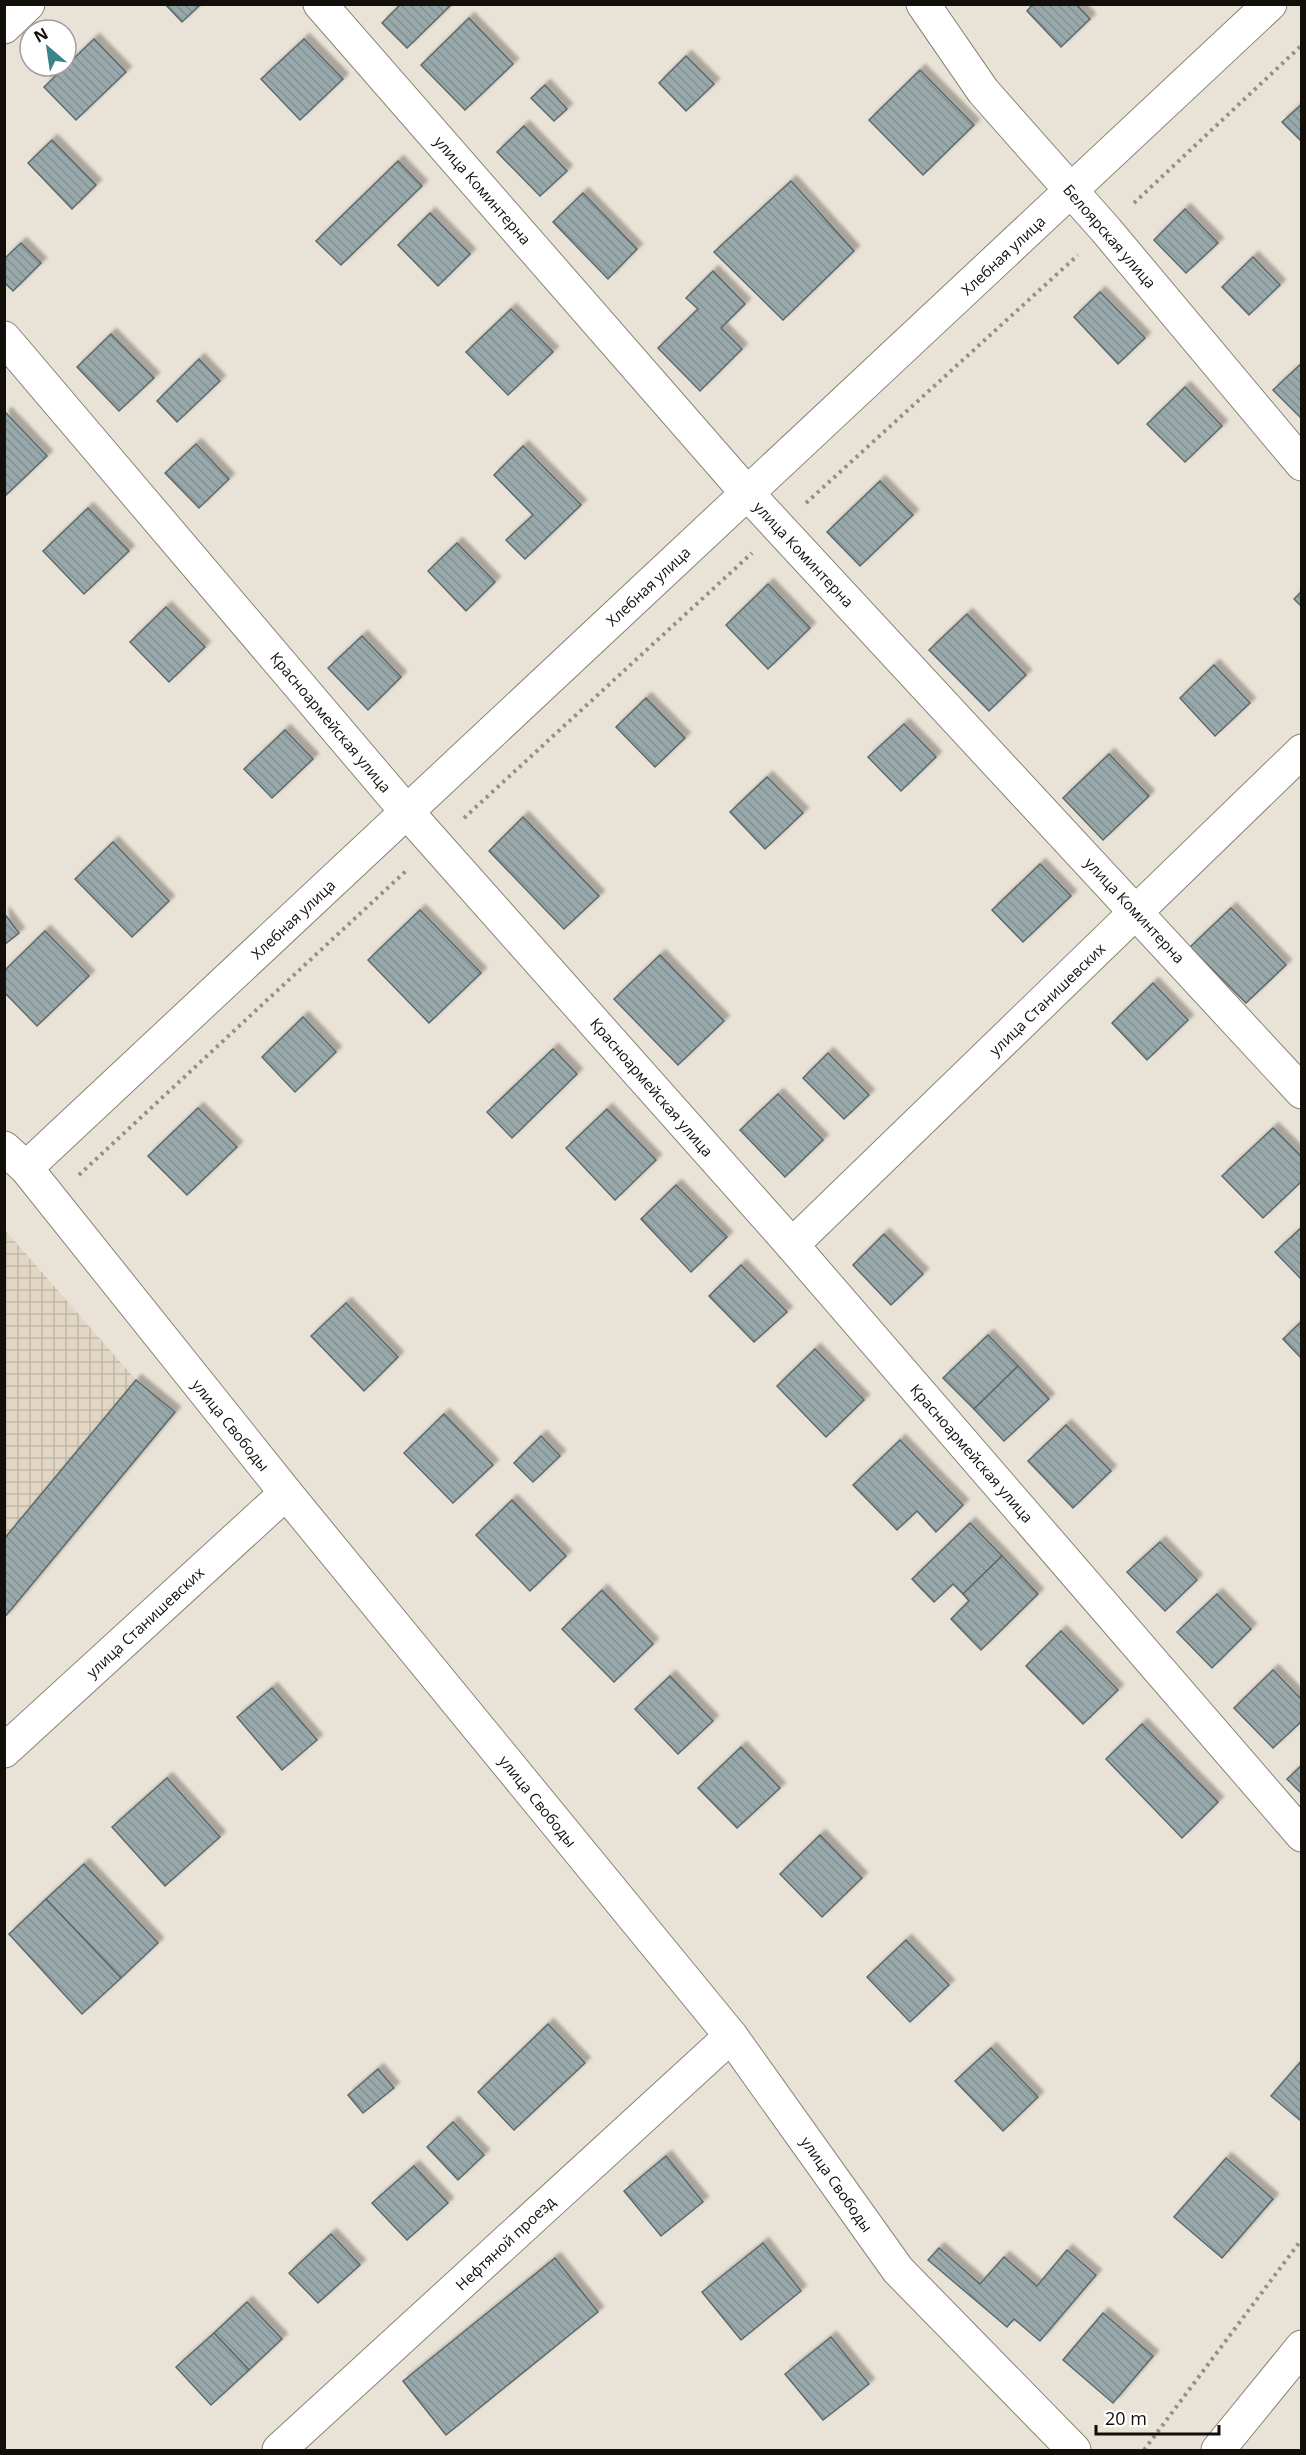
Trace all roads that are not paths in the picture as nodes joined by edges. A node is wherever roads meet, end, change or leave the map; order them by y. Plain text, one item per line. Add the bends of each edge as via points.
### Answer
1 (28, 4) edge
2 (320, 4) edge
3 (923, 4) edge
4 (1270, 4) edge
5 (4, 27) edge
6 (1071, 190) junction
7 (4, 338) edge
8 (1302, 464) edge
9 (747, 493) junction
10 (1302, 751) edge
11 (407, 812) junction
12 (1137, 912) junction
13 (1302, 1092) edge
14 (15, 1158) edge
15 (792, 1245) junction
16 (286, 1493) junction
17 (4, 1751) edge
18 (1302, 1835) edge
19 (731, 2036) junction
20 (1302, 2347) edge
21 (279, 2451) edge
22 (1074, 2451) edge
23 (1218, 2451) edge

1 - 5 street
2 - 9 street, улица Коминтерна
3 - 6 street, Белоярская улица via 983,91
4 - 6 street, Хлебная улица
6 - 8 street, Белоярская улица
6 - 9 street, Хлебная улица
7 - 11 street, Красноармейская улица
9 - 11 street, Хлебная улица
9 - 12 street, улица Коминтерна
10 - 12 street, улица Станишевских
11 - 14 street, Хлебная улица
11 - 15 street, Красноармейская улица
12 - 13 street, улица Коминтерна
12 - 15 street, улица Станишевских
14 - 16 street, улица Свободы
15 - 18 street, Красноармейская улица
16 - 17 street, улица Станишевских
16 - 19 street, улица Свободы
19 - 21 street, Нефтяной проезд
19 - 22 street, улица Свободы via 898,2270
20 - 23 street

